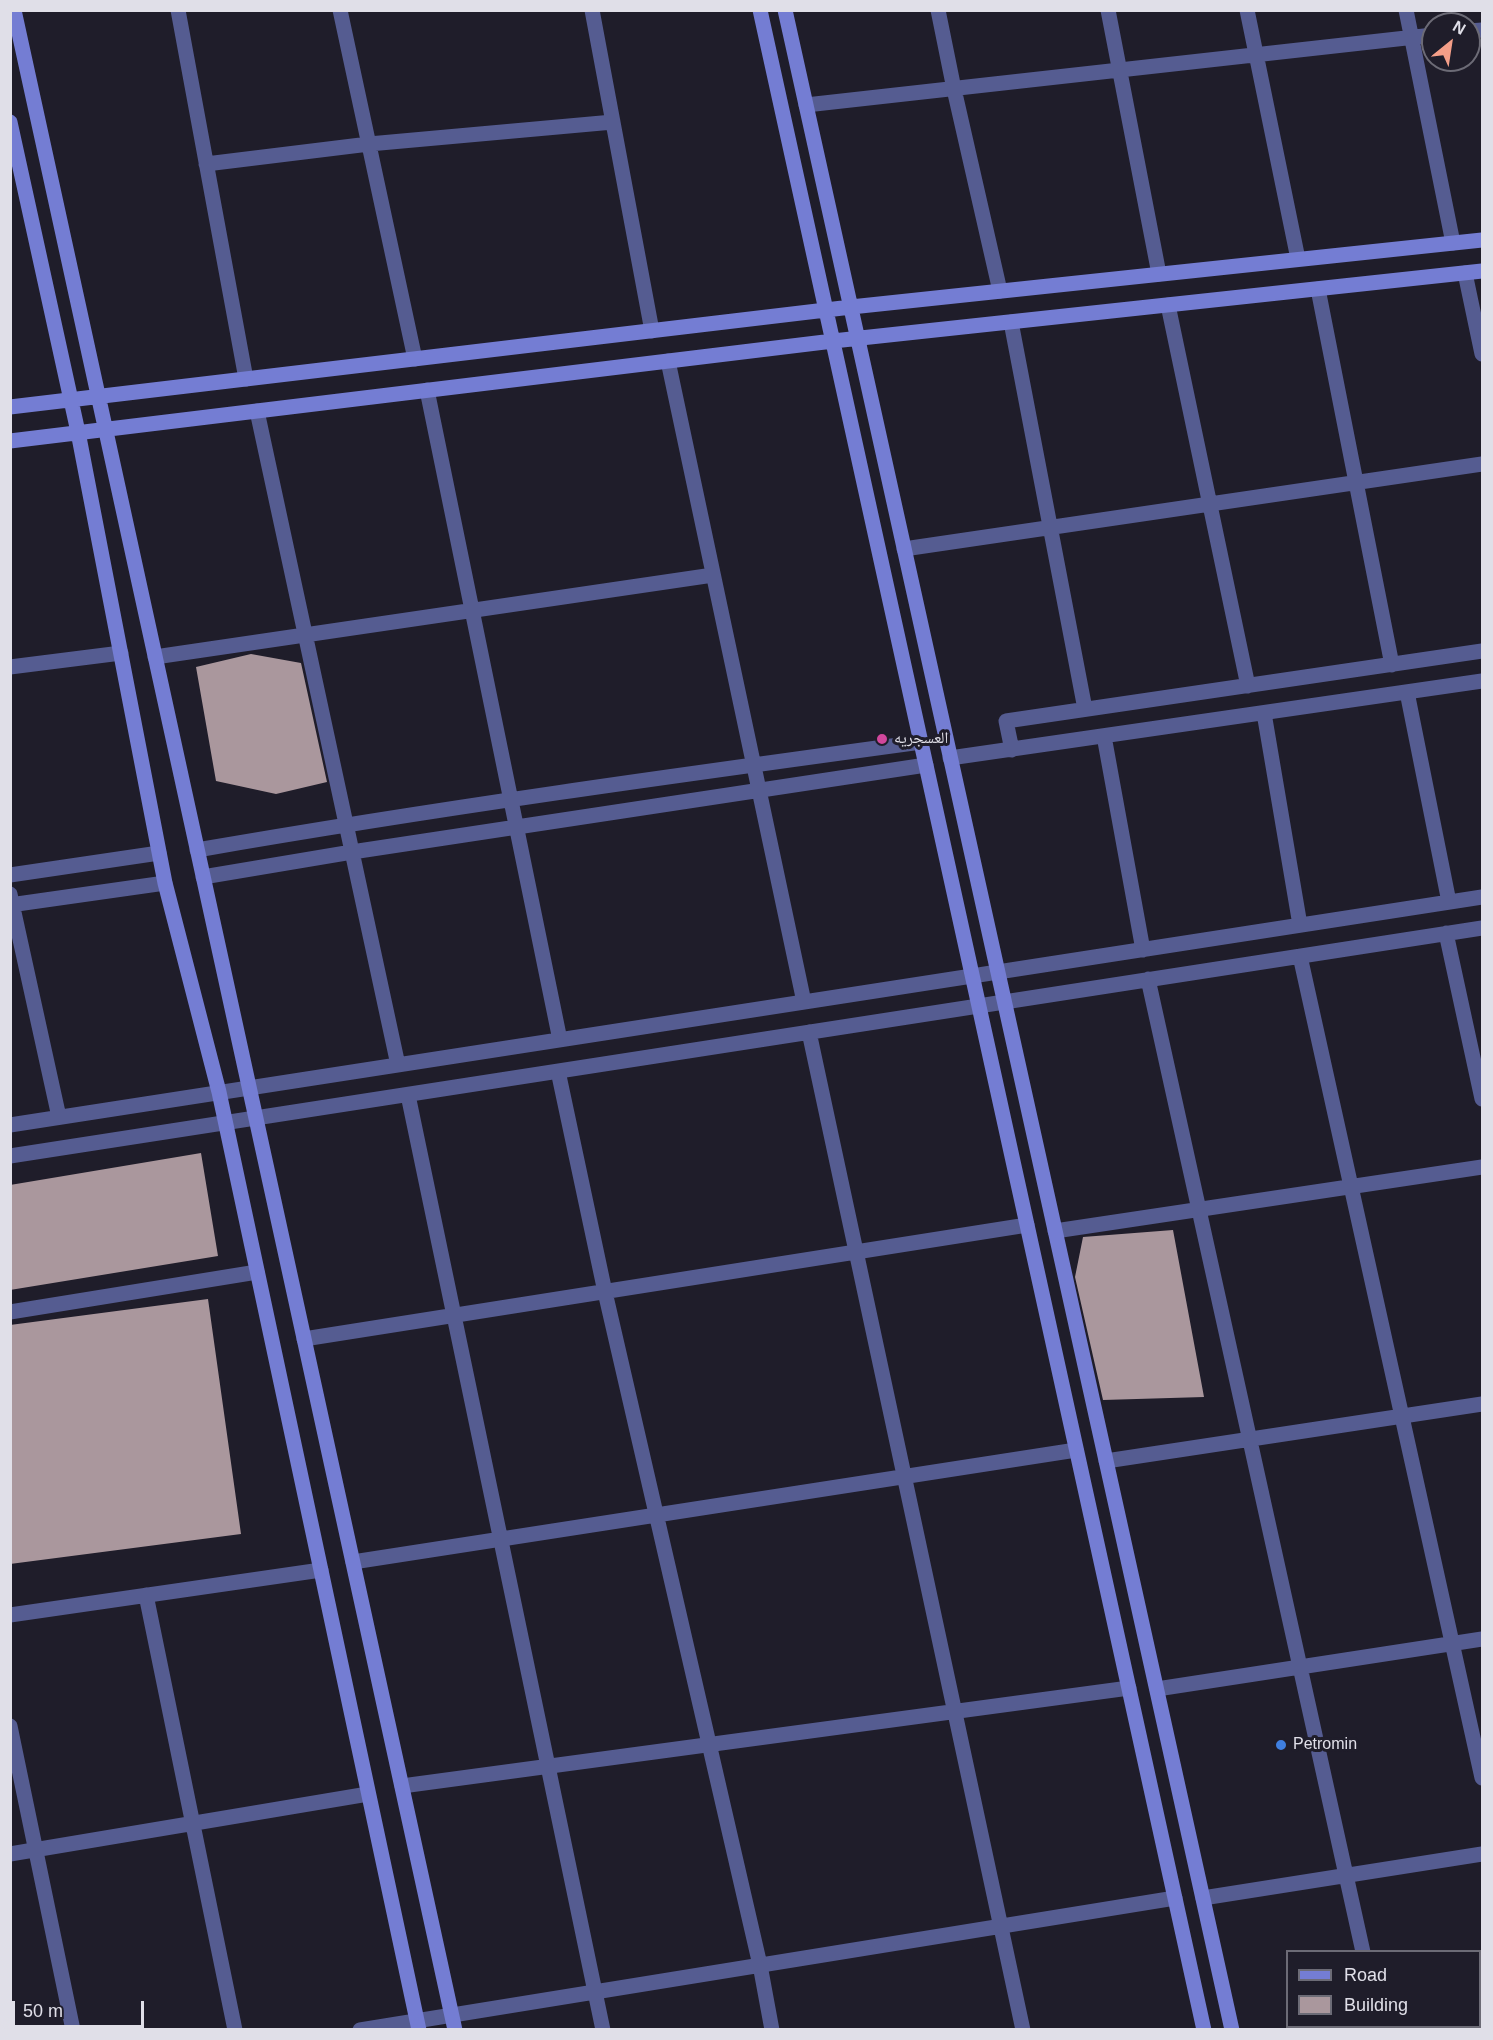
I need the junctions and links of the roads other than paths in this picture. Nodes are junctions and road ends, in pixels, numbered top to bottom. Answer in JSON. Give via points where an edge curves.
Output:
{"nodes":[{"id":1,"x":14,"y":10,"type":"edge"},
{"id":2,"x":178,"y":10,"type":"edge"},
{"id":3,"x":340,"y":10,"type":"edge"},
{"id":4,"x":592,"y":10,"type":"edge"},
{"id":5,"x":760,"y":10,"type":"edge"},
{"id":6,"x":785,"y":10,"type":"edge"},
{"id":7,"x":938,"y":10,"type":"edge"},
{"id":8,"x":1108,"y":10,"type":"edge"},
{"id":9,"x":1247,"y":10,"type":"edge"},
{"id":10,"x":1406,"y":10,"type":"edge"},
{"id":11,"x":1421,"y":37,"type":"edge"},
{"id":12,"x":1412,"y":38,"type":"junction"},
{"id":13,"x":1255,"y":55,"type":"junction"},
{"id":14,"x":1119,"y":70,"type":"junction"},
{"id":15,"x":954,"y":89,"type":"junction"},
{"id":16,"x":806,"y":105,"type":"junction"},
{"id":17,"x":10,"y":122,"type":"edge"},
{"id":18,"x":613,"y":122,"type":"junction"},
{"id":19,"x":369,"y":144,"type":"junction"},
{"id":20,"x":16,"y":164,"type":"edge"},
{"id":21,"x":206,"y":164,"type":"junction"},
{"id":22,"x":1482,"y":240,"type":"edge"},
{"id":23,"x":1453,"y":243,"type":"junction"},
{"id":24,"x":1298,"y":259,"type":"junction"},
{"id":25,"x":1482,"y":271,"type":"edge"},
{"id":26,"x":1465,"y":273,"type":"junction"},
{"id":27,"x":1159,"y":274,"type":"junction"},
{"id":28,"x":1318,"y":289,"type":"junction"},
{"id":29,"x":1000,"y":291,"type":"junction"},
{"id":30,"x":1168,"y":305,"type":"junction"},
{"id":31,"x":851,"y":307,"type":"junction"},
{"id":32,"x":826,"y":310,"type":"junction"},
{"id":33,"x":1011,"y":322,"type":"junction"},
{"id":34,"x":652,"y":331,"type":"junction"},
{"id":35,"x":858,"y":338,"type":"junction"},
{"id":36,"x":833,"y":341,"type":"junction"},
{"id":37,"x":1482,"y":354,"type":"edge"},
{"id":38,"x":415,"y":359,"type":"junction"},
{"id":39,"x":668,"y":361,"type":"junction"},
{"id":40,"x":246,"y":379,"type":"junction"},
{"id":41,"x":427,"y":390,"type":"junction"},
{"id":42,"x":98,"y":396,"type":"junction"},
{"id":43,"x":71,"y":400,"type":"junction"},
{"id":44,"x":10,"y":407,"type":"edge"},
{"id":45,"x":257,"y":411,"type":"junction"},
{"id":46,"x":105,"y":429,"type":"junction"},
{"id":47,"x":78,"y":432,"type":"junction"},
{"id":48,"x":10,"y":441,"type":"edge"},
{"id":49,"x":1482,"y":464,"type":"edge"},
{"id":50,"x":1356,"y":482,"type":"junction"},
{"id":51,"x":1210,"y":504,"type":"junction"},
{"id":52,"x":1050,"y":528,"type":"junction"},
{"id":53,"x":904,"y":549,"type":"junction"},
{"id":54,"x":713,"y":575,"type":"junction"},
{"id":55,"x":472,"y":610,"type":"junction"},
{"id":56,"x":305,"y":635,"type":"junction"},
{"id":57,"x":1482,"y":651,"type":"edge"},
{"id":58,"x":121,"y":653,"type":"junction"},
{"id":59,"x":155,"y":657,"type":"junction"},
{"id":60,"x":1392,"y":665,"type":"junction"},
{"id":61,"x":10,"y":668,"type":"edge"},
{"id":62,"x":1482,"y":681,"type":"edge"},
{"id":63,"x":1248,"y":686,"type":"junction"},
{"id":64,"x":1407,"y":692,"type":"junction"},
{"id":65,"x":1085,"y":709,"type":"junction"},
{"id":66,"x":1264,"y":713,"type":"junction"},
{"id":67,"x":1104,"y":736,"type":"junction"},
{"id":68,"x":921,"y":742,"type":"junction"},
{"id":69,"x":1012,"y":750,"type":"junction"},
{"id":70,"x":950,"y":759,"type":"junction"},
{"id":71,"x":753,"y":765,"type":"junction"},
{"id":72,"x":926,"y":765,"type":"junction"},
{"id":73,"x":759,"y":791,"type":"junction"},
{"id":74,"x":510,"y":799,"type":"junction"},
{"id":75,"x":346,"y":824,"type":"junction"},
{"id":76,"x":516,"y":829,"type":"junction"},
{"id":77,"x":197,"y":850,"type":"junction"},
{"id":78,"x":352,"y":852,"type":"junction"},
{"id":79,"x":159,"y":853,"type":"junction"},
{"id":80,"x":10,"y":875,"type":"edge"},
{"id":81,"x":203,"y":877,"type":"junction"},
{"id":82,"x":165,"y":883,"type":"junction"},
{"id":83,"x":1482,"y":897,"type":"edge"},
{"id":84,"x":11,"y":902,"type":"edge"},
{"id":85,"x":1449,"y":902,"type":"junction"},
{"id":86,"x":1300,"y":925,"type":"junction"},
{"id":87,"x":1482,"y":928,"type":"edge"},
{"id":88,"x":1446,"y":933,"type":"junction"},
{"id":89,"x":1143,"y":950,"type":"junction"},
{"id":90,"x":1300,"y":956,"type":"junction"},
{"id":91,"x":998,"y":972,"type":"junction"},
{"id":92,"x":972,"y":976,"type":"junction"},
{"id":93,"x":1148,"y":980,"type":"junction"},
{"id":94,"x":804,"y":1002,"type":"junction"},
{"id":95,"x":1004,"y":1002,"type":"junction"},
{"id":96,"x":979,"y":1006,"type":"junction"},
{"id":97,"x":809,"y":1032,"type":"junction"},
{"id":98,"x":560,"y":1040,"type":"junction"},
{"id":99,"x":398,"y":1065,"type":"junction"},
{"id":100,"x":558,"y":1071,"type":"junction"},
{"id":101,"x":249,"y":1088,"type":"junction"},
{"id":102,"x":219,"y":1092,"type":"junction"},
{"id":103,"x":408,"y":1095,"type":"junction"},
{"id":104,"x":1482,"y":1099,"type":"edge"},
{"id":105,"x":59,"y":1117,"type":"junction"},
{"id":106,"x":256,"y":1118,"type":"junction"},
{"id":107,"x":226,"y":1123,"type":"junction"},
{"id":108,"x":10,"y":1125,"type":"edge"},
{"id":109,"x":10,"y":1156,"type":"edge"},
{"id":110,"x":1482,"y":1167,"type":"edge"},
{"id":111,"x":1351,"y":1187,"type":"junction"},
{"id":112,"x":1199,"y":1210,"type":"junction"},
{"id":113,"x":1027,"y":1226,"type":"junction"},
{"id":114,"x":1055,"y":1232,"type":"junction"},
{"id":115,"x":856,"y":1252,"type":"junction"},
{"id":116,"x":257,"y":1272,"type":"junction"},
{"id":117,"x":605,"y":1292,"type":"junction"},
{"id":118,"x":10,"y":1312,"type":"edge"},
{"id":119,"x":454,"y":1316,"type":"junction"},
{"id":120,"x":304,"y":1339,"type":"junction"},
{"id":121,"x":1482,"y":1404,"type":"edge"},
{"id":122,"x":1402,"y":1416,"type":"junction"},
{"id":123,"x":1250,"y":1439,"type":"junction"},
{"id":124,"x":1076,"y":1450,"type":"junction"},
{"id":125,"x":1106,"y":1461,"type":"junction"},
{"id":126,"x":904,"y":1477,"type":"junction"},
{"id":127,"x":657,"y":1515,"type":"junction"},
{"id":128,"x":501,"y":1540,"type":"junction"},
{"id":129,"x":353,"y":1562,"type":"junction"},
{"id":130,"x":321,"y":1570,"type":"junction"},
{"id":131,"x":146,"y":1595,"type":"junction"},
{"id":132,"x":10,"y":1615,"type":"edge"},
{"id":133,"x":1482,"y":1639,"type":"edge"},
{"id":134,"x":1453,"y":1644,"type":"junction"},
{"id":135,"x":1300,"y":1667,"type":"junction"},
{"id":136,"x":1129,"y":1688,"type":"junction"},
{"id":137,"x":1157,"y":1689,"type":"junction"},
{"id":138,"x":955,"y":1711,"type":"junction"},
{"id":139,"x":10,"y":1726,"type":"edge"},
{"id":140,"x":709,"y":1745,"type":"junction"},
{"id":141,"x":548,"y":1766,"type":"junction"},
{"id":142,"x":1482,"y":1778,"type":"edge"},
{"id":143,"x":402,"y":1786,"type":"junction"},
{"id":144,"x":368,"y":1794,"type":"junction"},
{"id":145,"x":193,"y":1824,"type":"junction"},
{"id":146,"x":36,"y":1850,"type":"junction"},
{"id":147,"x":10,"y":1854,"type":"edge"},
{"id":148,"x":1482,"y":1854,"type":"edge"},
{"id":149,"x":1347,"y":1876,"type":"junction"},
{"id":150,"x":1175,"y":1898,"type":"junction"},
{"id":151,"x":1203,"y":1898,"type":"junction"},
{"id":152,"x":1001,"y":1926,"type":"junction"},
{"id":153,"x":1363,"y":1950,"type":"edge"},
{"id":154,"x":760,"y":1965,"type":"junction"},
{"id":155,"x":595,"y":1992,"type":"junction"},
{"id":156,"x":454,"y":2022,"type":"edge"},
{"id":157,"x":418,"y":2025,"type":"edge"},
{"id":158,"x":73,"y":2030,"type":"edge"},
{"id":159,"x":235,"y":2030,"type":"edge"},
{"id":160,"x":360,"y":2030,"type":"edge"},
{"id":161,"x":603,"y":2030,"type":"edge"},
{"id":162,"x":772,"y":2030,"type":"edge"},
{"id":163,"x":1023,"y":2030,"type":"edge"},
{"id":164,"x":1204,"y":2030,"type":"edge"},
{"id":165,"x":1232,"y":2030,"type":"edge"}],
"edges":[{"from":1,"to":42,"type":"main road"},
{"from":2,"to":21,"type":"street"},
{"from":3,"to":19,"type":"street"},
{"from":4,"to":18,"type":"street"},
{"from":5,"to":32,"type":"main road"},
{"from":6,"to":16,"type":"main road"},
{"from":7,"to":15,"type":"street"},
{"from":8,"to":14,"type":"street"},
{"from":9,"to":13,"type":"street"},
{"from":10,"to":12,"type":"street"},
{"from":11,"to":12,"type":"street"},
{"from":12,"to":13,"type":"street"},
{"from":12,"to":23,"type":"street"},
{"from":13,"to":14,"type":"street"},
{"from":13,"to":24,"type":"street"},
{"from":14,"to":15,"type":"street"},
{"from":14,"to":27,"type":"street"},
{"from":15,"to":16,"type":"street"},
{"from":15,"to":29,"type":"street"},
{"from":16,"to":31,"type":"main road"},
{"from":17,"to":20,"type":"main road"},
{"from":18,"to":19,"type":"street"},
{"from":18,"to":34,"type":"street"},
{"from":19,"to":21,"type":"street"},
{"from":19,"to":38,"type":"street"},
{"from":20,"to":43,"type":"main road"},
{"from":21,"to":40,"type":"street"},
{"from":22,"to":23,"type":"main road"},
{"from":23,"to":24,"type":"main road"},
{"from":24,"to":27,"type":"main road"},
{"from":25,"to":26,"type":"main road"},
{"from":26,"to":28,"type":"main road"},
{"from":26,"to":37,"type":"street"},
{"from":27,"to":29,"type":"main road"},
{"from":28,"to":30,"type":"main road"},
{"from":28,"to":50,"type":"street"},
{"from":29,"to":31,"type":"main road"},
{"from":30,"to":33,"type":"main road"},
{"from":30,"to":51,"type":"street"},
{"from":31,"to":32,"type":"main road"},
{"from":31,"to":35,"type":"main road"},
{"from":32,"to":34,"type":"main road"},
{"from":32,"to":36,"type":"main road"},
{"from":33,"to":35,"type":"main road"},
{"from":33,"to":52,"type":"street"},
{"from":34,"to":38,"type":"main road"},
{"from":35,"to":36,"type":"main road"},
{"from":35,"to":53,"type":"main road"},
{"from":36,"to":39,"type":"main road"},
{"from":36,"to":68,"type":"main road"},
{"from":38,"to":40,"type":"main road"},
{"from":39,"to":41,"type":"main road"},
{"from":39,"to":54,"type":"street"},
{"from":40,"to":42,"type":"main road"},
{"from":41,"to":45,"type":"main road"},
{"from":41,"to":55,"type":"street"},
{"from":42,"to":43,"type":"main road"},
{"from":42,"to":46,"type":"main road"},
{"from":43,"to":44,"type":"main road"},
{"from":43,"to":47,"type":"main road"},
{"from":45,"to":46,"type":"main road"},
{"from":45,"to":56,"type":"street"},
{"from":46,"to":47,"type":"main road"},
{"from":46,"to":59,"type":"main road"},
{"from":47,"to":48,"type":"main road"},
{"from":47,"to":58,"type":"main road"},
{"from":49,"to":50,"type":"street"},
{"from":50,"to":51,"type":"street"},
{"from":50,"to":60,"type":"street"},
{"from":51,"to":52,"type":"street"},
{"from":51,"to":63,"type":"street"},
{"from":52,"to":53,"type":"street"},
{"from":52,"to":65,"type":"street"},
{"from":53,"to":70,"type":"main road"},
{"from":54,"to":55,"type":"street"},
{"from":54,"to":71,"type":"street"},
{"from":55,"to":56,"type":"street"},
{"from":55,"to":74,"type":"street"},
{"from":56,"to":59,"type":"street"},
{"from":56,"to":75,"type":"street"},
{"from":57,"to":60,"type":"street"},
{"from":58,"to":61,"type":"street"},
{"from":58,"to":79,"type":"main road"},
{"from":59,"to":77,"type":"main road"},
{"from":60,"to":63,"type":"street"},
{"from":62,"to":64,"type":"street"},
{"from":63,"to":65,"type":"street"},
{"from":64,"to":66,"type":"street"},
{"from":64,"to":85,"type":"street"},
{"from":65,"to":69,"type":"street","via":[[1006,721]]},
{"from":66,"to":67,"type":"street"},
{"from":66,"to":86,"type":"street"},
{"from":67,"to":69,"type":"street"},
{"from":67,"to":89,"type":"street"},
{"from":68,"to":71,"type":"street"},
{"from":68,"to":72,"type":"main road"},
{"from":69,"to":70,"type":"street"},
{"from":70,"to":91,"type":"main road"},
{"from":71,"to":73,"type":"street"},
{"from":71,"to":74,"type":"street"},
{"from":72,"to":73,"type":"street"},
{"from":72,"to":92,"type":"main road"},
{"from":73,"to":76,"type":"street"},
{"from":73,"to":94,"type":"street"},
{"from":74,"to":75,"type":"street"},
{"from":74,"to":76,"type":"street"},
{"from":75,"to":77,"type":"street"},
{"from":75,"to":78,"type":"street"},
{"from":76,"to":78,"type":"street"},
{"from":76,"to":98,"type":"street"},
{"from":77,"to":81,"type":"main road"},
{"from":78,"to":81,"type":"street"},
{"from":78,"to":99,"type":"street"},
{"from":79,"to":80,"type":"street"},
{"from":79,"to":82,"type":"main road"},
{"from":81,"to":101,"type":"main road"},
{"from":82,"to":84,"type":"street"},
{"from":82,"to":102,"type":"main road"},
{"from":83,"to":85,"type":"street"},
{"from":84,"to":105,"type":"street"},
{"from":85,"to":86,"type":"street"},
{"from":86,"to":89,"type":"street"},
{"from":87,"to":88,"type":"street"},
{"from":88,"to":90,"type":"street"},
{"from":88,"to":104,"type":"street"},
{"from":89,"to":91,"type":"street"},
{"from":90,"to":93,"type":"street"},
{"from":90,"to":111,"type":"street"},
{"from":91,"to":92,"type":"street"},
{"from":91,"to":95,"type":"main road"},
{"from":92,"to":94,"type":"street"},
{"from":92,"to":96,"type":"main road"},
{"from":93,"to":95,"type":"street"},
{"from":93,"to":112,"type":"street"},
{"from":94,"to":98,"type":"street"},
{"from":95,"to":96,"type":"street"},
{"from":95,"to":114,"type":"main road"},
{"from":96,"to":97,"type":"street"},
{"from":96,"to":113,"type":"main road"},
{"from":97,"to":100,"type":"street"},
{"from":97,"to":115,"type":"street"},
{"from":98,"to":99,"type":"street"},
{"from":99,"to":101,"type":"street"},
{"from":100,"to":103,"type":"street"},
{"from":100,"to":117,"type":"street"},
{"from":101,"to":102,"type":"street"},
{"from":101,"to":106,"type":"main road"},
{"from":102,"to":105,"type":"street"},
{"from":102,"to":107,"type":"main road"},
{"from":103,"to":106,"type":"street"},
{"from":103,"to":119,"type":"street"},
{"from":105,"to":108,"type":"street"},
{"from":106,"to":107,"type":"street"},
{"from":106,"to":120,"type":"main road"},
{"from":107,"to":109,"type":"street"},
{"from":107,"to":116,"type":"main road"},
{"from":110,"to":111,"type":"street"},
{"from":111,"to":112,"type":"street"},
{"from":111,"to":122,"type":"street"},
{"from":112,"to":114,"type":"street"},
{"from":112,"to":123,"type":"street"},
{"from":113,"to":115,"type":"street"},
{"from":113,"to":124,"type":"main road"},
{"from":114,"to":125,"type":"main road"},
{"from":115,"to":117,"type":"street"},
{"from":115,"to":126,"type":"street"},
{"from":116,"to":118,"type":"street"},
{"from":116,"to":130,"type":"main road"},
{"from":117,"to":119,"type":"street"},
{"from":117,"to":127,"type":"street"},
{"from":119,"to":120,"type":"street"},
{"from":119,"to":128,"type":"street"},
{"from":120,"to":129,"type":"main road"},
{"from":121,"to":122,"type":"street"},
{"from":122,"to":123,"type":"street"},
{"from":122,"to":134,"type":"street"},
{"from":123,"to":125,"type":"street"},
{"from":123,"to":135,"type":"street"},
{"from":124,"to":126,"type":"street"},
{"from":124,"to":136,"type":"main road"},
{"from":125,"to":137,"type":"main road"},
{"from":126,"to":127,"type":"street"},
{"from":126,"to":138,"type":"street"},
{"from":127,"to":128,"type":"street"},
{"from":127,"to":140,"type":"street"},
{"from":128,"to":129,"type":"street"},
{"from":128,"to":141,"type":"street"},
{"from":129,"to":143,"type":"main road"},
{"from":130,"to":131,"type":"street"},
{"from":130,"to":144,"type":"main road"},
{"from":131,"to":132,"type":"street"},
{"from":131,"to":145,"type":"street"},
{"from":133,"to":134,"type":"street"},
{"from":134,"to":135,"type":"street"},
{"from":134,"to":142,"type":"street"},
{"from":135,"to":137,"type":"street"},
{"from":135,"to":149,"type":"street"},
{"from":136,"to":138,"type":"street"},
{"from":136,"to":150,"type":"main road"},
{"from":137,"to":151,"type":"main road"},
{"from":138,"to":140,"type":"street"},
{"from":138,"to":152,"type":"street"},
{"from":139,"to":146,"type":"street"},
{"from":140,"to":141,"type":"street"},
{"from":140,"to":154,"type":"street"},
{"from":141,"to":143,"type":"street"},
{"from":141,"to":155,"type":"street"},
{"from":143,"to":156,"type":"main road"},
{"from":144,"to":145,"type":"street"},
{"from":144,"to":157,"type":"main road"},
{"from":145,"to":146,"type":"street"},
{"from":145,"to":159,"type":"street"},
{"from":146,"to":147,"type":"street"},
{"from":146,"to":158,"type":"street"},
{"from":148,"to":149,"type":"street"},
{"from":149,"to":151,"type":"street"},
{"from":149,"to":153,"type":"street"},
{"from":150,"to":152,"type":"street"},
{"from":150,"to":164,"type":"main road"},
{"from":151,"to":165,"type":"main road"},
{"from":152,"to":154,"type":"street"},
{"from":152,"to":163,"type":"street"},
{"from":154,"to":155,"type":"street"},
{"from":154,"to":162,"type":"street"},
{"from":155,"to":156,"type":"street"},
{"from":155,"to":161,"type":"street"},
{"from":156,"to":157,"type":"street"},
{"from":157,"to":160,"type":"street"}]}
